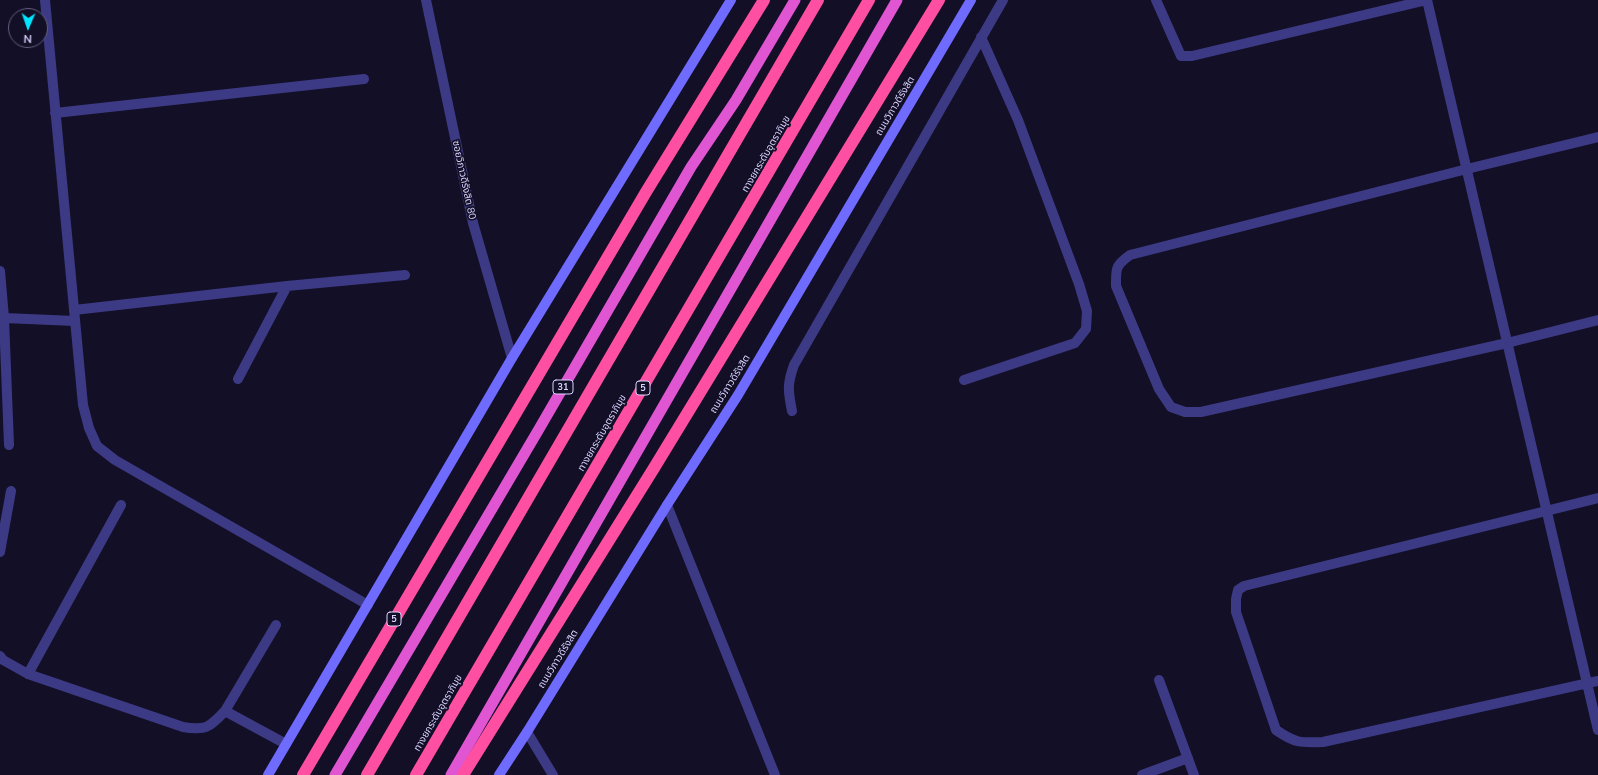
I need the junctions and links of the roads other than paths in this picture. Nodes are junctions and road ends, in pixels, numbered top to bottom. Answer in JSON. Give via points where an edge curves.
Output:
{"nodes":[{"id":1,"x":45,"y":0,"type":"edge"},
{"id":2,"x":426,"y":0,"type":"edge"},
{"id":3,"x":732,"y":0,"type":"edge"},
{"id":4,"x":764,"y":0,"type":"edge"},
{"id":5,"x":795,"y":0,"type":"edge"},
{"id":6,"x":818,"y":0,"type":"edge"},
{"id":7,"x":869,"y":0,"type":"edge"},
{"id":8,"x":897,"y":0,"type":"edge"},
{"id":9,"x":939,"y":0,"type":"edge"},
{"id":10,"x":971,"y":0,"type":"edge"},
{"id":11,"x":1003,"y":0,"type":"edge"},
{"id":12,"x":1156,"y":0,"type":"edge"},
{"id":13,"x":1427,"y":0,"type":"edge"},
{"id":14,"x":980,"y":37,"type":"junction"},
{"id":15,"x":364,"y":79,"type":"dead end"},
{"id":16,"x":55,"y":113,"type":"junction"},
{"id":17,"x":1598,"y":137,"type":"edge"},
{"id":18,"x":1467,"y":169,"type":"junction"},
{"id":19,"x":0,"y":271,"type":"edge"},
{"id":20,"x":405,"y":275,"type":"dead end"},
{"id":21,"x":287,"y":286,"type":"junction"},
{"id":22,"x":74,"y":310,"type":"junction"},
{"id":23,"x":4,"y":318,"type":"junction"},
{"id":24,"x":1598,"y":320,"type":"edge"},
{"id":25,"x":75,"y":321,"type":"junction"},
{"id":26,"x":1507,"y":343,"type":"junction"},
{"id":27,"x":512,"y":358,"type":"junction"},
{"id":28,"x":238,"y":379,"type":"dead end"},
{"id":29,"x":964,"y":380,"type":"dead end"},
{"id":30,"x":792,"y":411,"type":"dead end"},
{"id":31,"x":9,"y":445,"type":"dead end"},
{"id":32,"x":11,"y":491,"type":"dead end"},
{"id":33,"x":1598,"y":498,"type":"edge"},
{"id":34,"x":120,"y":505,"type":"dead end"},
{"id":35,"x":667,"y":506,"type":"junction"},
{"id":36,"x":1546,"y":511,"type":"junction"},
{"id":37,"x":0,"y":552,"type":"edge"},
{"id":38,"x":368,"y":605,"type":"junction"},
{"id":39,"x":276,"y":624,"type":"dead end"},
{"id":40,"x":0,"y":656,"type":"edge"},
{"id":41,"x":28,"y":674,"type":"junction"},
{"id":42,"x":1159,"y":680,"type":"dead end"},
{"id":43,"x":1598,"y":681,"type":"edge"},
{"id":44,"x":1587,"y":684,"type":"junction"},
{"id":45,"x":225,"y":711,"type":"junction"},
{"id":46,"x":1598,"y":730,"type":"edge"},
{"id":47,"x":527,"y":732,"type":"junction"},
{"id":48,"x":286,"y":744,"type":"junction"},
{"id":49,"x":1188,"y":758,"type":"junction"},
{"id":50,"x":268,"y":775,"type":"edge"},
{"id":51,"x":303,"y":775,"type":"edge"},
{"id":52,"x":334,"y":775,"type":"edge"},
{"id":53,"x":367,"y":775,"type":"edge"},
{"id":54,"x":416,"y":775,"type":"edge"},
{"id":55,"x":451,"y":775,"type":"edge"},
{"id":56,"x":463,"y":775,"type":"edge"},
{"id":57,"x":499,"y":775,"type":"edge"},
{"id":58,"x":553,"y":775,"type":"edge"},
{"id":59,"x":775,"y":775,"type":"edge"},
{"id":60,"x":1142,"y":775,"type":"edge"},
{"id":61,"x":1194,"y":775,"type":"edge"}],
"edges":[{"from":1,"to":16,"type":"street"},
{"from":2,"to":27,"type":"street","name":"ซอยวิภาวดีรังสิต 80","via":[[473,223]]},
{"from":3,"to":27,"type":"main road"},
{"from":4,"to":51,"type":"highway","number":"5","via":[[646,192]]},
{"from":5,"to":52,"type":"highway","number":"31","via":[[736,100],[687,174]]},
{"from":6,"to":53,"type":"highway"},
{"from":7,"to":54,"type":"highway","name":"ทางยกระดับอุตราภิมุข","number":"5"},
{"from":8,"to":55,"type":"highway"},
{"from":9,"to":56,"type":"highway","via":[[654,468]]},
{"from":10,"to":35,"type":"main road","name":"ถนนวิภาวดีรังสิต","via":[[738,394]]},
{"from":11,"to":14,"type":"street"},
{"from":12,"to":13,"type":"street","via":[[1181,56],[1192,56]]},
{"from":13,"to":18,"type":"street"},
{"from":14,"to":29,"type":"street","via":[[1018,120],[1087,311],[1086,329],[1075,343]]},
{"from":14,"to":30,"type":"street","via":[[794,365],[788,388]]},
{"from":15,"to":16,"type":"street"},
{"from":16,"to":22,"type":"street"},
{"from":17,"to":18,"type":"street"},
{"from":18,"to":26,"type":"street"},
{"from":18,"to":26,"type":"street","via":[[1130,255],[1119,263],[1116,270],[1116,286],[1159,389],[1171,407],[1185,412],[1201,412]]},
{"from":19,"to":23,"type":"street"},
{"from":20,"to":21,"type":"street"},
{"from":21,"to":22,"type":"street"},
{"from":21,"to":28,"type":"street"},
{"from":22,"to":25,"type":"street"},
{"from":23,"to":25,"type":"street"},
{"from":23,"to":31,"type":"street"},
{"from":24,"to":26,"type":"street"},
{"from":25,"to":38,"type":"street","via":[[83,406],[97,446],[115,460]]},
{"from":26,"to":36,"type":"street"},
{"from":27,"to":38,"type":"main road"},
{"from":32,"to":37,"type":"street"},
{"from":33,"to":36,"type":"street"},
{"from":34,"to":41,"type":"street"},
{"from":35,"to":47,"type":"main road","name":"ถนนวิภาวดีรังสิต"},
{"from":35,"to":59,"type":"street"},
{"from":36,"to":44,"type":"street"},
{"from":36,"to":44,"type":"street","via":[[1244,586],[1238,590],[1236,612],[1276,730],[1290,740],[1306,743],[1323,742]]},
{"from":38,"to":48,"type":"main road"},
{"from":39,"to":45,"type":"street"},
{"from":40,"to":41,"type":"street"},
{"from":41,"to":45,"type":"street","via":[[195,729],[212,725]]},
{"from":42,"to":49,"type":"street"},
{"from":43,"to":44,"type":"street"},
{"from":44,"to":46,"type":"street"},
{"from":45,"to":48,"type":"street"},
{"from":47,"to":57,"type":"main road","name":"ถนนวิภาวดีรังสิต"},
{"from":47,"to":58,"type":"street"},
{"from":48,"to":50,"type":"main road"},
{"from":49,"to":60,"type":"street"},
{"from":49,"to":61,"type":"street"}]}
